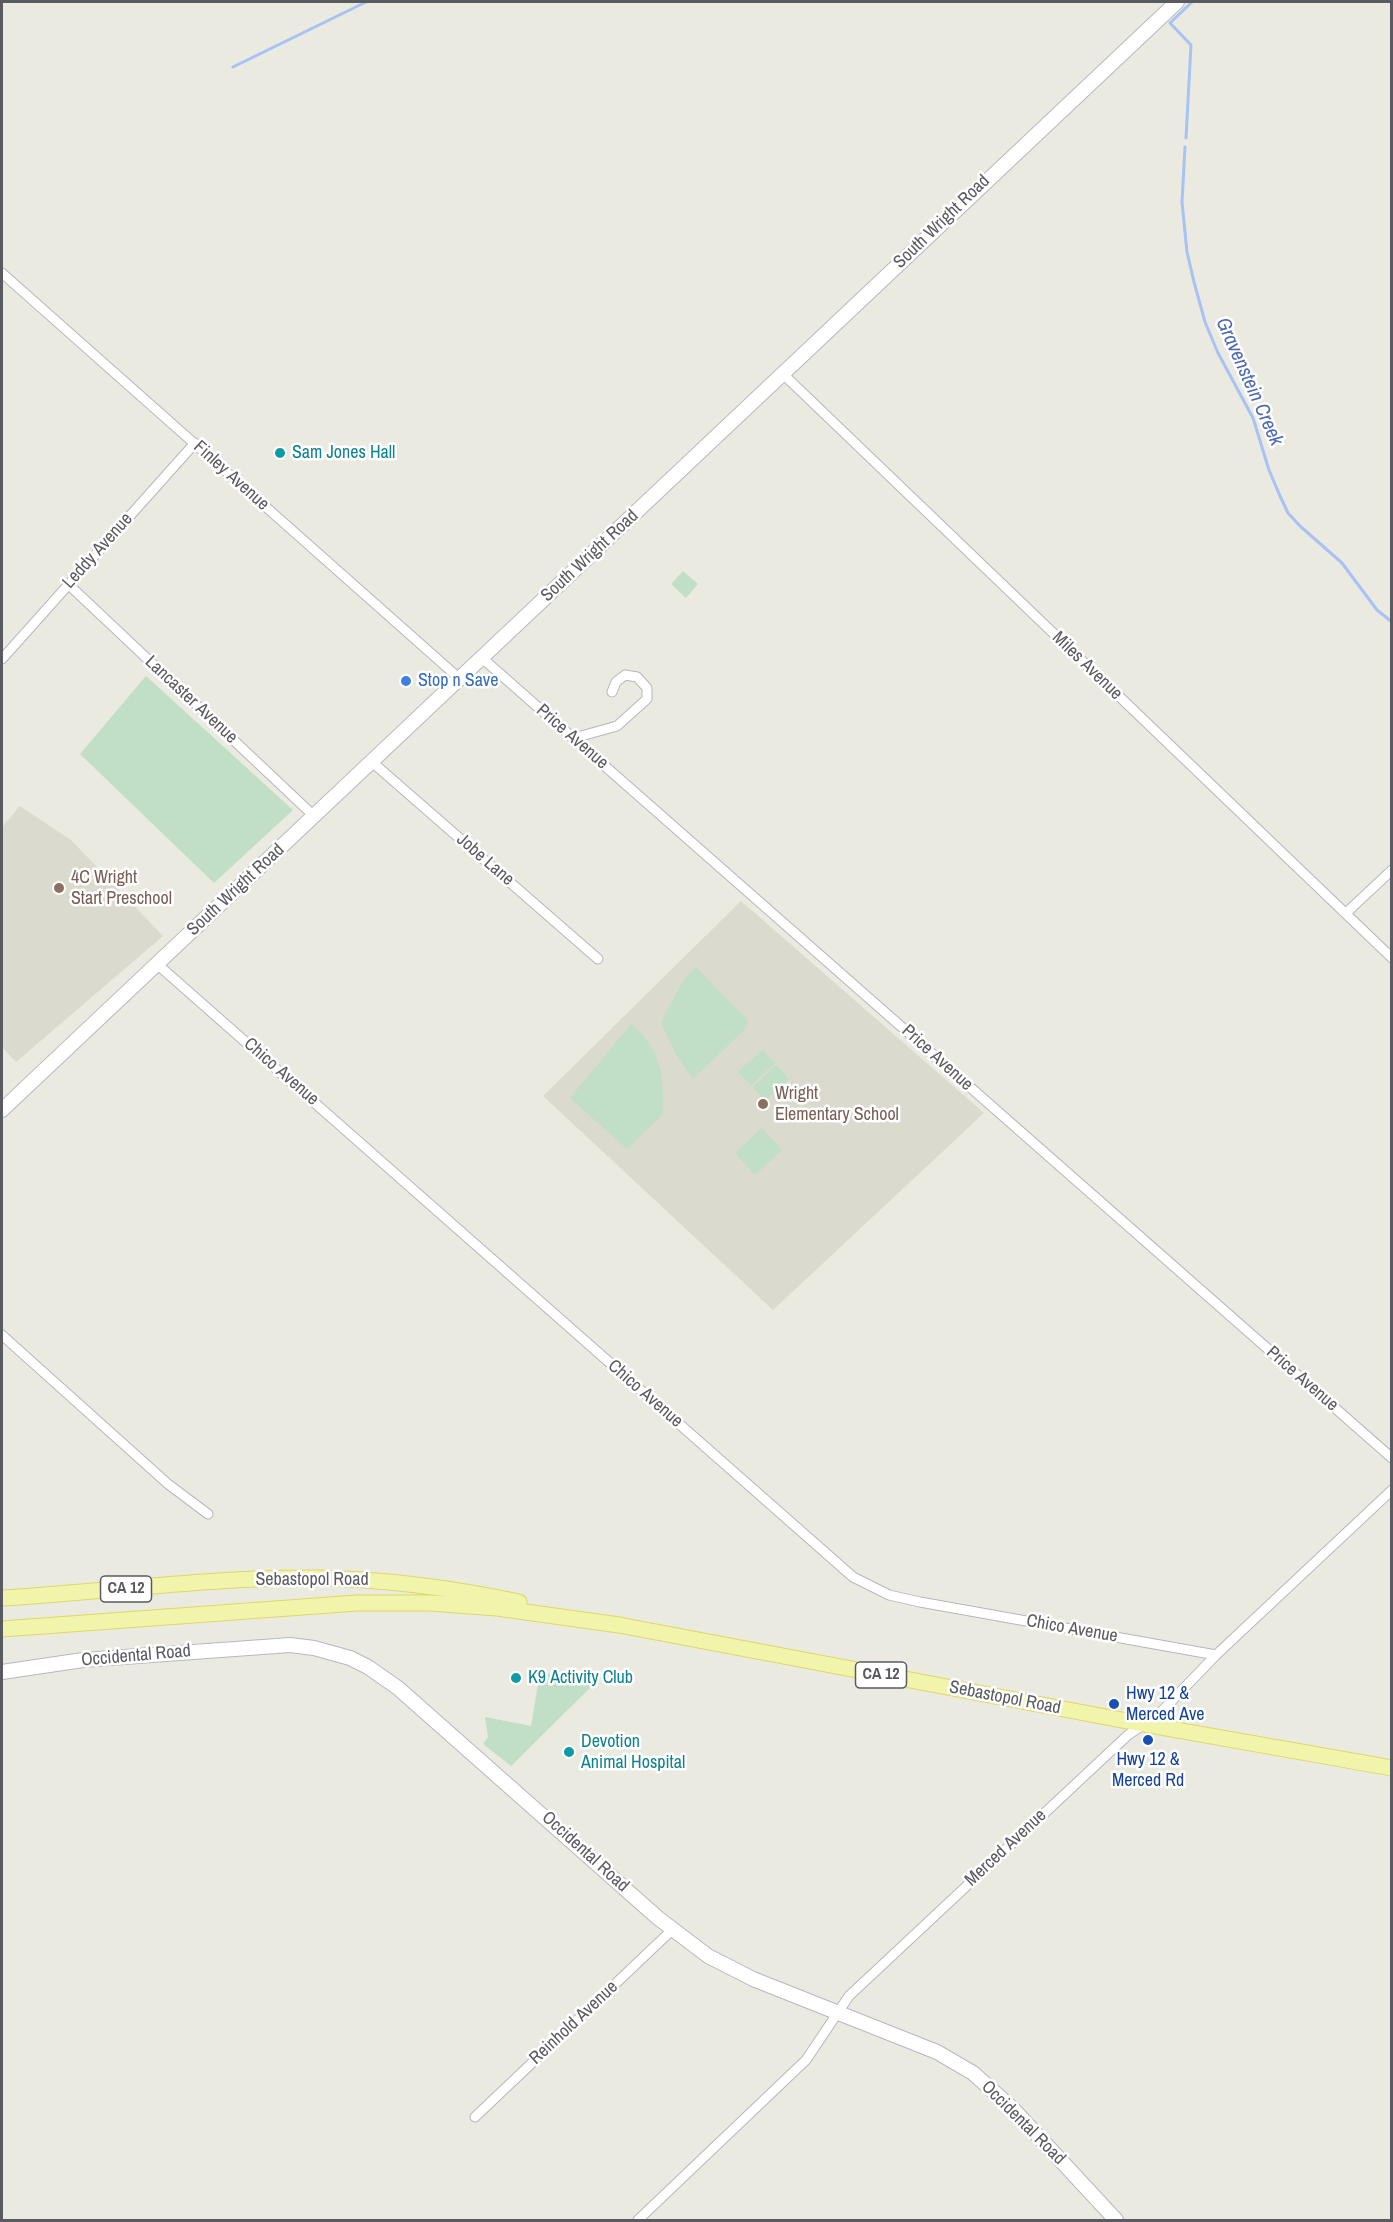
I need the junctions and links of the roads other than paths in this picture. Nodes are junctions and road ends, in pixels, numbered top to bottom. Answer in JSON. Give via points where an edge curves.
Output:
{"nodes":[{"id":1,"x":1177,"y":2,"type":"edge"},
{"id":2,"x":2,"y":273,"type":"edge"},
{"id":3,"x":783,"y":374,"type":"junction"},
{"id":4,"x":195,"y":443,"type":"junction"},
{"id":5,"x":68,"y":584,"type":"junction"},
{"id":6,"x":483,"y":658,"type":"junction"},
{"id":7,"x":2,"y":659,"type":"edge"},
{"id":8,"x":460,"y":679,"type":"junction"},
{"id":9,"x":612,"y":692,"type":"dead end"},
{"id":10,"x":574,"y":738,"type":"junction"},
{"id":11,"x":372,"y":762,"type":"junction"},
{"id":12,"x":314,"y":816,"type":"junction"},
{"id":13,"x":1392,"y":870,"type":"edge"},
{"id":14,"x":1346,"y":913,"type":"junction"},
{"id":15,"x":1392,"y":958,"type":"edge"},
{"id":16,"x":598,"y":959,"type":"dead end"},
{"id":17,"x":158,"y":964,"type":"junction"},
{"id":18,"x":2,"y":1110,"type":"edge"},
{"id":19,"x":2,"y":1335,"type":"edge"},
{"id":20,"x":1392,"y":1458,"type":"edge"},
{"id":21,"x":1392,"y":1490,"type":"edge"},
{"id":22,"x":208,"y":1514,"type":"dead end"},
{"id":23,"x":2,"y":1598,"type":"edge"},
{"id":24,"x":619,"y":1625,"type":"junction"},
{"id":25,"x":2,"y":1629,"type":"edge"},
{"id":26,"x":1216,"y":1655,"type":"junction"},
{"id":27,"x":2,"y":1672,"type":"edge"},
{"id":28,"x":1143,"y":1724,"type":"junction"},
{"id":29,"x":1392,"y":1768,"type":"edge"},
{"id":30,"x":672,"y":1930,"type":"junction"},
{"id":31,"x":837,"y":2013,"type":"junction"},
{"id":32,"x":475,"y":2117,"type":"dead end"},
{"id":33,"x":638,"y":2220,"type":"edge"},
{"id":34,"x":1116,"y":2220,"type":"edge"}],
"edges":[{"from":1,"to":3,"type":"main road","name":"South Wright Road"},
{"from":2,"to":4,"type":"street","name":"Finley Avenue"},
{"from":3,"to":6,"type":"main road","name":"South Wright Road"},
{"from":3,"to":14,"type":"street","name":"Miles Avenue"},
{"from":4,"to":5,"type":"street","name":"Leddy Avenue"},
{"from":4,"to":8,"type":"street","name":"Finley Avenue"},
{"from":5,"to":7,"type":"street","name":"Leddy Avenue"},
{"from":5,"to":12,"type":"street","name":"Lancaster Avenue"},
{"from":6,"to":8,"type":"main road","name":"South Wright Road"},
{"from":6,"to":10,"type":"street","name":"Price Avenue"},
{"from":8,"to":11,"type":"main road","name":"South Wright Road"},
{"from":9,"to":10,"type":"street","via":[[625,675],[637,677],[647,688],[647,699],[617,726]]},
{"from":10,"to":20,"type":"street","name":"Price Avenue"},
{"from":11,"to":12,"type":"main road","name":"South Wright Road"},
{"from":11,"to":16,"type":"street","name":"Jobe Lane"},
{"from":12,"to":17,"type":"main road","name":"South Wright Road"},
{"from":13,"to":14,"type":"street"},
{"from":14,"to":15,"type":"street","name":"Miles Avenue"},
{"from":17,"to":18,"type":"main road","name":"South Wright Road"},
{"from":17,"to":26,"type":"street","name":"Chico Avenue","via":[[853,1577],[889,1595],[920,1602]]},
{"from":19,"to":22,"type":"street","via":[[168,1484]]},
{"from":21,"to":26,"type":"street","name":"Merced Avenue"},
{"from":23,"to":24,"type":"main road","name":"Sebastopol Road","number":"CA 12","via":[[251,1580],[352,1579],[464,1591]]},
{"from":24,"to":25,"type":"main road","name":"Sebastopol Road","number":"CA 12","via":[[475,1606],[381,1602]]},
{"from":24,"to":28,"type":"main road","name":"Sebastopol Road","number":"CA 12"},
{"from":26,"to":28,"type":"street","name":"Merced Avenue","via":[[1159,1714]]},
{"from":27,"to":30,"type":"main road","name":"Occidental Road","via":[[83,1660],[267,1646],[308,1647],[338,1654],[368,1666],[398,1688]]},
{"from":28,"to":29,"type":"main road","name":"Sebastopol Road","number":"CA 12"},
{"from":28,"to":31,"type":"street","name":"Merced Avenue","via":[[857,1988]]},
{"from":30,"to":31,"type":"main road","name":"Occidental Road","via":[[722,1965]]},
{"from":30,"to":32,"type":"street","name":"Reinhold Avenue"},
{"from":31,"to":33,"type":"street","name":"Merced Avenue","via":[[803,2063]]},
{"from":31,"to":34,"type":"main road","name":"Occidental Road","via":[[937,2052],[973,2073],[1014,2110]]}]}
